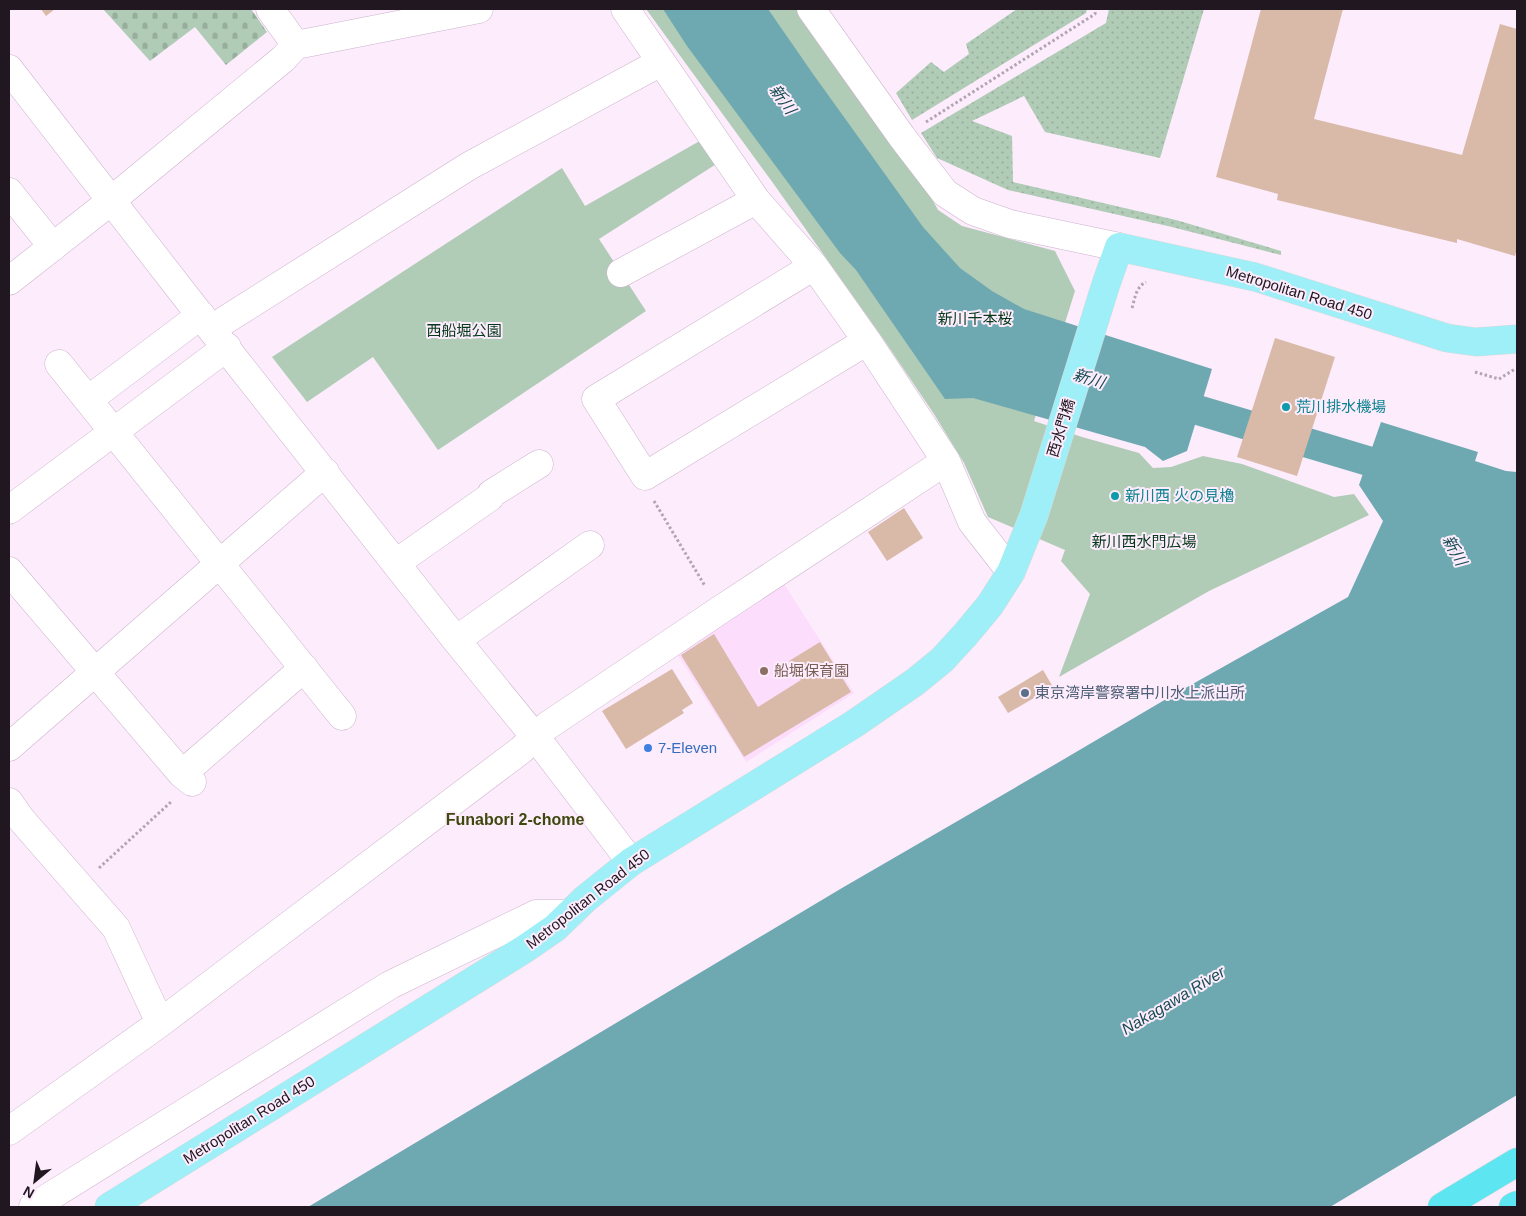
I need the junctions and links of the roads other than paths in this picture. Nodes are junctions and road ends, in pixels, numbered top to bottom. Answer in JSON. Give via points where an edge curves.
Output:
{"nodes":[{"id":1,"x":270,"y":9,"type":"edge"},
{"id":2,"x":479,"y":9,"type":"edge"},
{"id":3,"x":625,"y":9,"type":"edge"},
{"id":4,"x":811,"y":9,"type":"edge"},
{"id":5,"x":296,"y":45,"type":"junction"},
{"id":6,"x":661,"y":62,"type":"junction"},
{"id":7,"x":9,"y":68,"type":"edge"},
{"id":8,"x":9,"y":192,"type":"edge"},
{"id":9,"x":111,"y":200,"type":"junction"},
{"id":10,"x":756,"y":200,"type":"junction"},
{"id":11,"x":53,"y":247,"type":"junction"},
{"id":12,"x":1118,"y":247,"type":"junction"},
{"id":13,"x":814,"y":266,"type":"junction"},
{"id":14,"x":621,"y":273,"type":"dead end"},
{"id":15,"x":9,"y":281,"type":"edge"},
{"id":16,"x":213,"y":330,"type":"junction"},
{"id":17,"x":1517,"y":339,"type":"edge"},
{"id":18,"x":867,"y":341,"type":"junction"},
{"id":19,"x":59,"y":364,"type":"dead end"},
{"id":20,"x":88,"y":400,"type":"junction"},
{"id":21,"x":114,"y":432,"type":"junction"},
{"id":22,"x":946,"y":461,"type":"junction"},
{"id":23,"x":539,"y":464,"type":"dead end"},
{"id":24,"x":325,"y":472,"type":"junction"},
{"id":25,"x":9,"y":510,"type":"edge"},
{"id":26,"x":1034,"y":515,"type":"joint"},
{"id":27,"x":590,"y":545,"type":"dead end"},
{"id":28,"x":396,"y":563,"type":"junction"},
{"id":29,"x":220,"y":564,"type":"junction"},
{"id":30,"x":9,"y":571,"type":"edge"},
{"id":31,"x":1011,"y":572,"type":"junction"},
{"id":32,"x":456,"y":640,"type":"junction"},
{"id":33,"x":304,"y":668,"type":"junction"},
{"id":34,"x":95,"y":672,"type":"junction"},
{"id":35,"x":342,"y":716,"type":"dead end"},
{"id":36,"x":534,"y":738,"type":"junction"},
{"id":37,"x":9,"y":747,"type":"edge"},
{"id":38,"x":9,"y":802,"type":"edge"},
{"id":39,"x":631,"y":862,"type":"junction"},
{"id":40,"x":570,"y":914,"type":"junction"},
{"id":41,"x":160,"y":1023,"type":"junction"},
{"id":42,"x":9,"y":1132,"type":"edge"},
{"id":43,"x":1517,"y":1162,"type":"edge"},
{"id":44,"x":1517,"y":1204,"type":"edge"},
{"id":45,"x":33,"y":1207,"type":"edge"},
{"id":46,"x":109,"y":1207,"type":"edge"},
{"id":47,"x":1442,"y":1207,"type":"edge"},
{"id":48,"x":1513,"y":1207,"type":"edge"}],
"edges":[{"from":1,"to":5,"type":"street"},
{"from":2,"to":5,"type":"street"},
{"from":3,"to":6,"type":"street"},
{"from":4,"to":12,"type":"street","via":[[945,193],[973,211],[1010,224]]},
{"from":5,"to":9,"type":"street"},
{"from":6,"to":10,"type":"street"},
{"from":6,"to":16,"type":"street","via":[[469,166]]},
{"from":7,"to":9,"type":"street"},
{"from":8,"to":11,"type":"street"},
{"from":9,"to":11,"type":"street"},
{"from":9,"to":16,"type":"street"},
{"from":10,"to":13,"type":"street"},
{"from":10,"to":14,"type":"street"},
{"from":11,"to":15,"type":"street"},
{"from":12,"to":17,"type":"main road","name":"Metropolitan Road 450","via":[[1255,277],[1447,338],[1476,342]]},
{"from":12,"to":26,"type":"main road","name":"西水門橋"},
{"from":13,"to":18,"type":"street"},
{"from":13,"to":18,"type":"street","via":[[596,399],[645,476]]},
{"from":16,"to":20,"type":"street"},
{"from":16,"to":21,"type":"street"},
{"from":16,"to":24,"type":"street"},
{"from":18,"to":22,"type":"street"},
{"from":19,"to":20,"type":"street"},
{"from":20,"to":21,"type":"street"},
{"from":21,"to":25,"type":"street"},
{"from":21,"to":29,"type":"street"},
{"from":22,"to":31,"type":"street","via":[[972,522]]},
{"from":22,"to":36,"type":"street","via":[[547,726]]},
{"from":23,"to":28,"type":"street","via":[[491,494]]},
{"from":24,"to":28,"type":"street"},
{"from":24,"to":29,"type":"street"},
{"from":26,"to":31,"type":"main road","name":"Metropolitan Road 450"},
{"from":27,"to":32,"type":"street"},
{"from":28,"to":32,"type":"street"},
{"from":29,"to":33,"type":"street"},
{"from":29,"to":34,"type":"street"},
{"from":30,"to":34,"type":"street"},
{"from":31,"to":39,"type":"main road","name":"Metropolitan Road 450","via":[[990,605],[965,634],[942,660],[915,682],[854,724]]},
{"from":32,"to":36,"type":"street"},
{"from":33,"to":34,"type":"street","via":[[187,778]]},
{"from":33,"to":35,"type":"street"},
{"from":34,"to":37,"type":"street"},
{"from":36,"to":39,"type":"street"},
{"from":36,"to":41,"type":"street"},
{"from":38,"to":41,"type":"street","via":[[116,928]]},
{"from":39,"to":40,"type":"main road","name":"Metropolitan Road 450"},
{"from":40,"to":45,"type":"street","via":[[536,914],[390,985]]},
{"from":40,"to":46,"type":"main road","name":"Metropolitan Road 450","via":[[524,950]]},
{"from":41,"to":42,"type":"street"},
{"from":43,"to":47,"type":"highway"},
{"from":44,"to":48,"type":"highway"}]}
